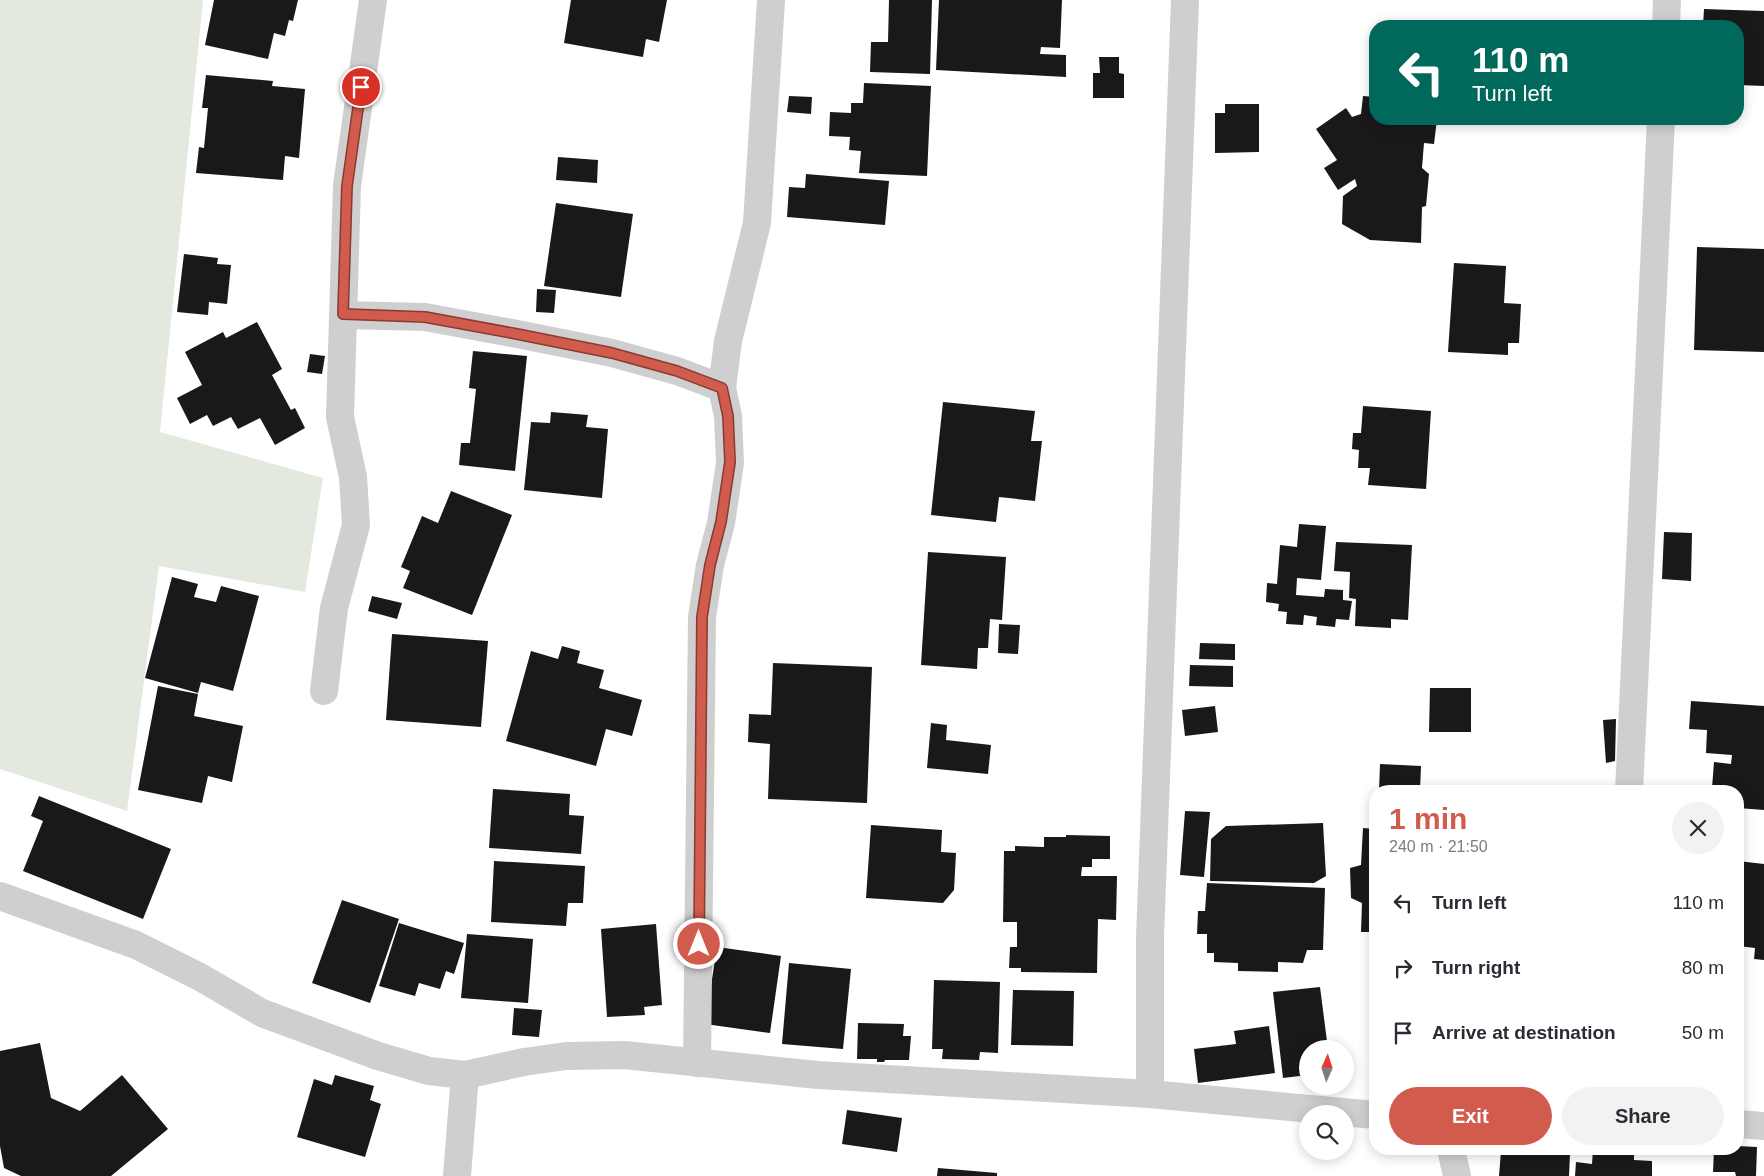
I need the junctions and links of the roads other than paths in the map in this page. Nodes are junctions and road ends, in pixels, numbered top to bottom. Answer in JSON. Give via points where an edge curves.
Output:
{"nodes":[{"id":1,"x":373,"y":0,"type":"edge"},
{"id":2,"x":771,"y":0,"type":"edge"},
{"id":3,"x":1185,"y":0,"type":"edge"},
{"id":4,"x":1667,"y":0,"type":"edge"},
{"id":5,"x":1666,"y":20,"type":"edge"},
{"id":6,"x":1661,"y":125,"type":"edge"},
{"id":7,"x":343,"y":314,"type":"junction"},
{"id":8,"x":722,"y":388,"type":"junction"},
{"id":9,"x":324,"y":691,"type":"dead end"},
{"id":10,"x":1628,"y":785,"type":"edge"},
{"id":11,"x":0,"y":896,"type":"edge"},
{"id":12,"x":697,"y":1063,"type":"junction"},
{"id":13,"x":465,"y":1075,"type":"junction"},
{"id":14,"x":1150,"y":1094,"type":"junction"},
{"id":15,"x":1369,"y":1113,"type":"edge"},
{"id":16,"x":1744,"y":1124,"type":"edge"},
{"id":17,"x":1764,"y":1126,"type":"edge"},
{"id":18,"x":1452,"y":1155,"type":"edge"},
{"id":19,"x":457,"y":1176,"type":"edge"},
{"id":20,"x":1457,"y":1176,"type":"edge"}],
"edges":[{"from":1,"to":7,"type":"street","via":[[347,186]]},
{"from":2,"to":8,"type":"street","via":[[757,223],[728,341]]},
{"from":3,"to":14,"type":"street","via":[[1150,938]]},
{"from":4,"to":5,"type":"street"},
{"from":6,"to":10,"type":"street"},
{"from":7,"to":8,"type":"street","via":[[425,317],[517,334],[612,353],[677,371]]},
{"from":7,"to":9,"type":"street","via":[[340,417],[353,477],[356,525],[334,608]]},
{"from":8,"to":12,"type":"street","via":[[728,416],[730,462],[702,617]]},
{"from":11,"to":13,"type":"street","via":[[136,946],[262,1013],[378,1056],[429,1071]]},
{"from":12,"to":13,"type":"street","via":[[624,1055],[566,1056]]},
{"from":12,"to":14,"type":"street","via":[[818,1075]]},
{"from":13,"to":19,"type":"street"},
{"from":14,"to":15,"type":"street"},
{"from":16,"to":17,"type":"street"},
{"from":18,"to":20,"type":"street"}]}
